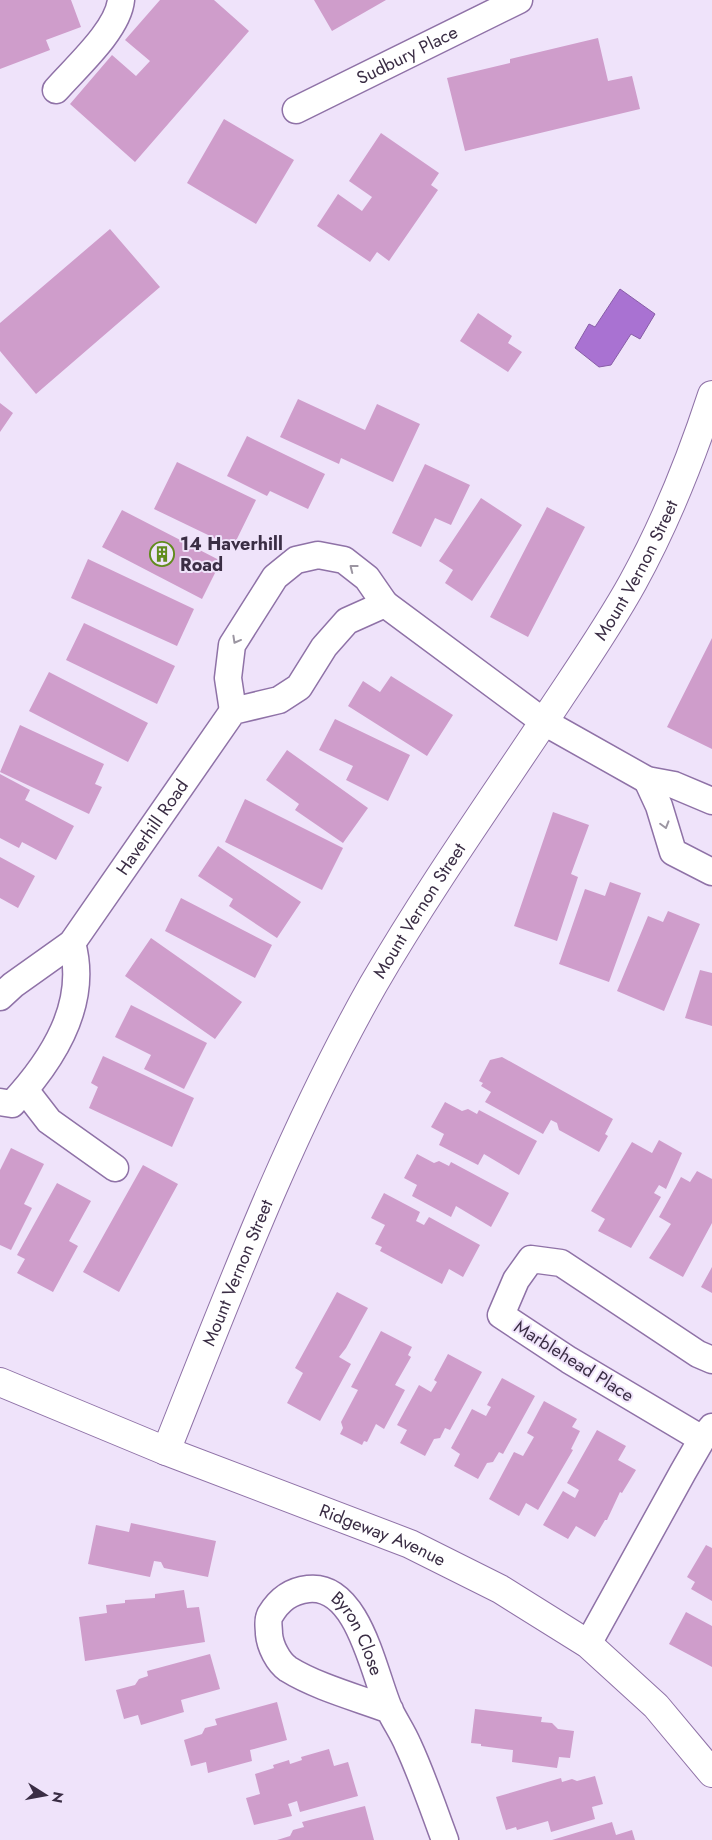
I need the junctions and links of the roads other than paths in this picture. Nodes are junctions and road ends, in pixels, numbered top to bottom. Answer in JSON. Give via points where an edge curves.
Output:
{"nodes":[{"id":1,"x":121,"y":0,"type":"edge"},
{"id":2,"x":519,"y":0,"type":"edge"},
{"id":3,"x":56,"y":90,"type":"dead end"},
{"id":4,"x":296,"y":110,"type":"dead end"},
{"id":5,"x":712,"y":394,"type":"edge"},
{"id":6,"x":385,"y":604,"type":"junction"},
{"id":7,"x":233,"y":711,"type":"junction"},
{"id":8,"x":544,"y":722,"type":"junction"},
{"id":9,"x":647,"y":780,"type":"junction"},
{"id":10,"x":712,"y":801,"type":"edge"},
{"id":11,"x":712,"y":872,"type":"edge"},
{"id":12,"x":72,"y":944,"type":"junction"},
{"id":13,"x":0,"y":997,"type":"edge"},
{"id":14,"x":26,"y":1090,"type":"junction"},
{"id":15,"x":0,"y":1102,"type":"edge"},
{"id":16,"x":115,"y":1168,"type":"dead end"},
{"id":17,"x":712,"y":1360,"type":"edge"},
{"id":18,"x":0,"y":1382,"type":"edge"},
{"id":19,"x":707,"y":1433,"type":"edge"},
{"id":20,"x":166,"y":1451,"type":"junction"},
{"id":21,"x":588,"y":1644,"type":"junction"},
{"id":22,"x":390,"y":1710,"type":"junction"},
{"id":23,"x":712,"y":1773,"type":"edge"},
{"id":24,"x":445,"y":1840,"type":"edge"}],
"edges":[{"from":1,"to":3,"type":"street","via":[[119,12],[108,30]]},
{"from":2,"to":4,"type":"street","name":"Sudbury Place"},
{"from":5,"to":8,"type":"street","name":"Mount Vernon Street","via":[[679,488],[650,549],[594,648]]},
{"from":6,"to":7,"type":"street","via":[[347,621],[324,646],[299,687],[279,700]]},
{"from":6,"to":7,"type":"street","one_way":true,"via":[[367,578],[344,560],[318,555],[296,560],[275,577],[232,645],[228,678]]},
{"from":6,"to":8,"type":"street"},
{"from":7,"to":12,"type":"street","name":"Haverhill Road"},
{"from":8,"to":9,"type":"street"},
{"from":8,"to":20,"type":"street","name":"Mount Vernon Street","via":[[432,888],[337,1052],[303,1120]]},
{"from":9,"to":10,"type":"street","via":[[674,786]]},
{"from":9,"to":11,"type":"street","one_way":true,"via":[[673,852]]},
{"from":12,"to":13,"type":"street","name":"Haverhill Road"},
{"from":12,"to":14,"type":"street","via":[[78,963],[78,984],[71,1017],[52,1054]]},
{"from":14,"to":15,"type":"street","via":[[12,1104]]},
{"from":14,"to":16,"type":"street","via":[[49,1121]]},
{"from":17,"to":19,"type":"street","name":"Marblehead Place","via":[[698,1354],[562,1263],[531,1259],[516,1280],[502,1314],[569,1360]]},
{"from":18,"to":20,"type":"street","name":"Ridgeway Avenue"},
{"from":19,"to":21,"type":"street","name":"Marblehead Place"},
{"from":20,"to":21,"type":"street","name":"Ridgeway Avenue","via":[[410,1544],[500,1589]]},
{"from":21,"to":23,"type":"street","name":"Ridgeway Avenue","via":[[656,1706]]},
{"from":22,"to":22,"type":"street","name":"Byron Close","via":[[350,1610],[320,1587],[296,1590],[277,1602],[268,1619],[270,1640],[276,1655],[287,1668]]},
{"from":22,"to":24,"type":"street","name":"Byron Close","via":[[408,1744]]}]}
